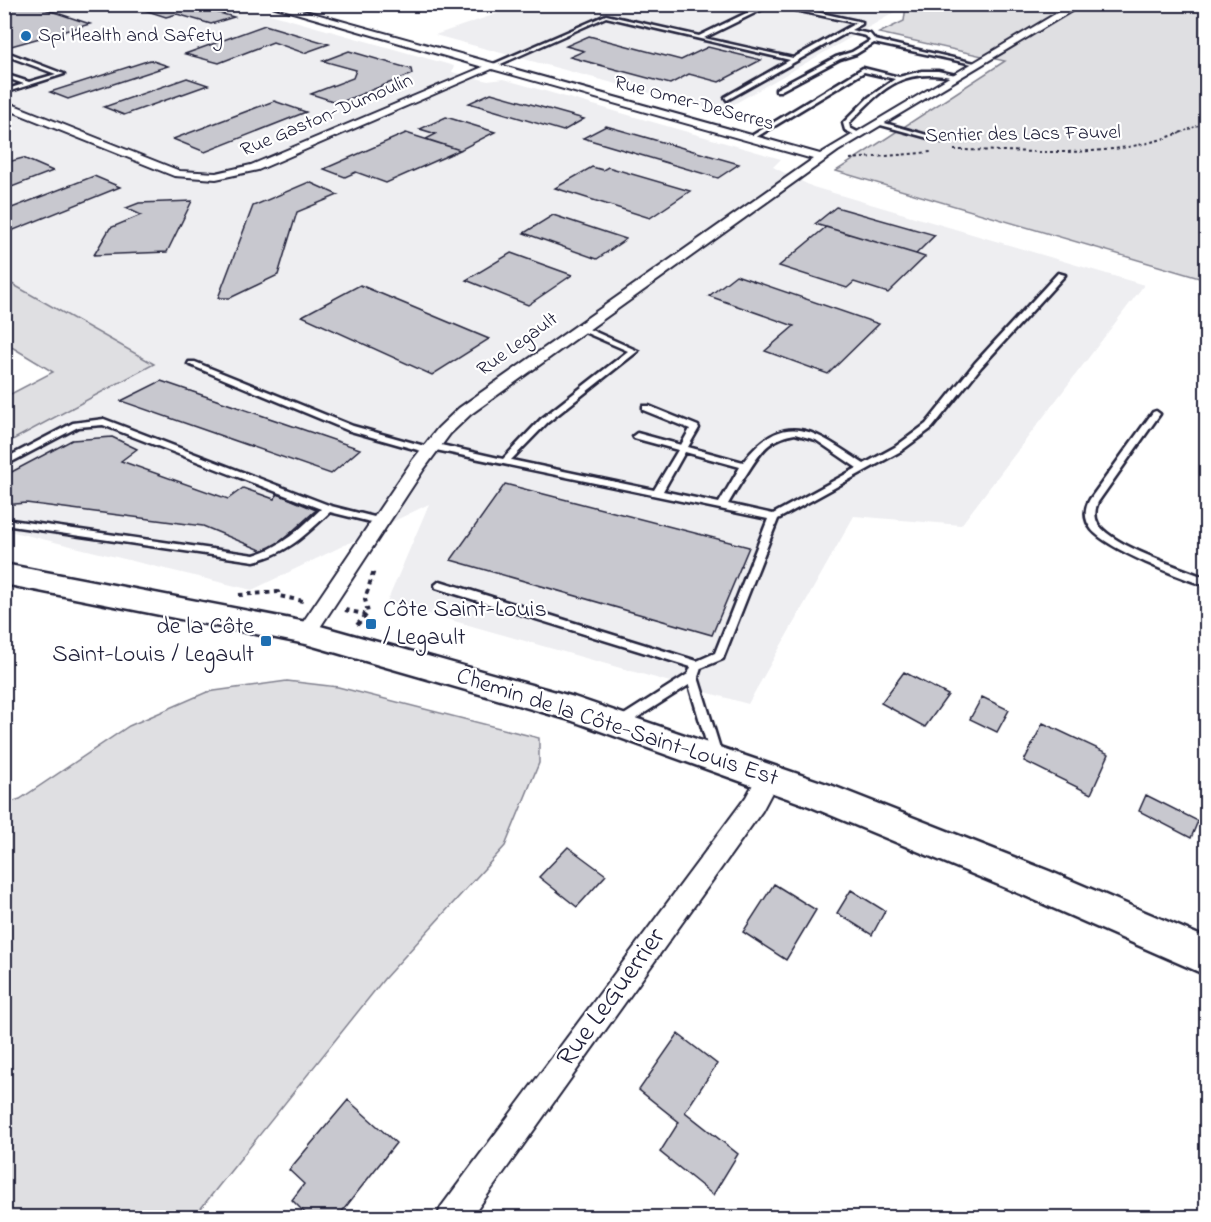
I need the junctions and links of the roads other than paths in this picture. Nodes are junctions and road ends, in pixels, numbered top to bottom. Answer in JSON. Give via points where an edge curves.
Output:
{"nodes":[{"id":1,"x":269,"y":4,"type":"edge"},
{"id":2,"x":770,"y":4,"type":"edge"},
{"id":3,"x":1079,"y":4,"type":"edge"},
{"id":4,"x":847,"y":30,"type":"junction"},
{"id":5,"x":700,"y":38,"type":"junction"},
{"id":6,"x":873,"y":41,"type":"junction"},
{"id":7,"x":4,"y":49,"type":"edge"},
{"id":8,"x":7,"y":56,"type":"edge"},
{"id":9,"x":794,"y":60,"type":"junction"},
{"id":10,"x":977,"y":64,"type":"junction"},
{"id":11,"x":492,"y":66,"type":"junction"},
{"id":12,"x":4,"y":75,"type":"edge"},
{"id":13,"x":957,"y":76,"type":"junction"},
{"id":14,"x":899,"y":78,"type":"junction"},
{"id":15,"x":29,"y":84,"type":"junction"},
{"id":16,"x":778,"y":90,"type":"dead end"},
{"id":17,"x":4,"y":92,"type":"edge"},
{"id":18,"x":727,"y":98,"type":"dead end"},
{"id":19,"x":4,"y":104,"type":"edge"},
{"id":20,"x":879,"y":123,"type":"junction"},
{"id":21,"x":859,"y":135,"type":"junction"},
{"id":22,"x":751,"y":138,"type":"junction"},
{"id":23,"x":945,"y":141,"type":"dead end"},
{"id":24,"x":821,"y":158,"type":"junction"},
{"id":25,"x":1061,"y":275,"type":"dead end"},
{"id":26,"x":579,"y":328,"type":"junction"},
{"id":27,"x":192,"y":364,"type":"dead end"},
{"id":28,"x":646,"y":408,"type":"dead end"},
{"id":29,"x":1156,"y":414,"type":"dead end"},
{"id":30,"x":637,"y":436,"type":"dead end"},
{"id":31,"x":430,"y":448,"type":"junction"},
{"id":32,"x":682,"y":448,"type":"junction"},
{"id":33,"x":505,"y":462,"type":"junction"},
{"id":34,"x":4,"y":463,"type":"edge"},
{"id":35,"x":747,"y":466,"type":"junction"},
{"id":36,"x":864,"y":468,"type":"junction"},
{"id":37,"x":657,"y":493,"type":"junction"},
{"id":38,"x":723,"y":506,"type":"junction"},
{"id":39,"x":328,"y":508,"type":"junction"},
{"id":40,"x":774,"y":517,"type":"junction"},
{"id":41,"x":379,"y":521,"type":"junction"},
{"id":42,"x":4,"y":522,"type":"edge"},
{"id":43,"x":4,"y":574,"type":"edge"},
{"id":44,"x":1206,"y":582,"type":"edge"},
{"id":45,"x":440,"y":585,"type":"dead end"},
{"id":46,"x":306,"y":633,"type":"junction"},
{"id":47,"x":697,"y":665,"type":"junction"},
{"id":48,"x":692,"y":677,"type":"junction"},
{"id":49,"x":617,"y":724,"type":"junction"},
{"id":50,"x":717,"y":759,"type":"junction"},
{"id":51,"x":769,"y":777,"type":"junction"},
{"id":52,"x":1206,"y":957,"type":"edge"},
{"id":53,"x":452,"y":1218,"type":"edge"}],
"edges":[{"from":1,"to":11,"type":"street","name":"Rue Omer-DeSerres"},
{"from":2,"to":4,"type":"lane","via":[[860,23]]},
{"from":2,"to":5,"type":"lane"},
{"from":3,"to":10,"type":"street"},
{"from":4,"to":6,"type":"lane","via":[[868,34]]},
{"from":4,"to":9,"type":"lane"},
{"from":5,"to":9,"type":"lane"},
{"from":5,"to":11,"type":"lane","via":[[606,16]]},
{"from":6,"to":10,"type":"lane"},
{"from":6,"to":16,"type":"lane"},
{"from":7,"to":8,"type":"lane","via":[[12,52]]},
{"from":8,"to":15,"type":"lane","via":[[61,74]]},
{"from":9,"to":18,"type":"lane"},
{"from":10,"to":13,"type":"street"},
{"from":11,"to":19,"type":"street","name":"Rue Gaston-Dumoulin","via":[[263,165],[222,176],[173,173]]},
{"from":11,"to":22,"type":"street","name":"Rue Omer-DeSerres"},
{"from":12,"to":15,"type":"lane"},
{"from":13,"to":14,"type":"lane","via":[[924,70]]},
{"from":13,"to":20,"type":"street"},
{"from":14,"to":21,"type":"lane","via":[[872,96],[846,123],[847,129]]},
{"from":14,"to":22,"type":"lane","via":[[863,70]]},
{"from":15,"to":17,"type":"lane"},
{"from":20,"to":21,"type":"street"},
{"from":20,"to":23,"type":"lane","name":"Sentier des Lacs Fauvel"},
{"from":21,"to":24,"type":"street"},
{"from":22,"to":24,"type":"street","name":"Rue Omer-DeSerres"},
{"from":24,"to":26,"type":"street","name":"Rue Legault"},
{"from":25,"to":36,"type":"lane","via":[[929,426]]},
{"from":26,"to":31,"type":"street","name":"Rue Legault","via":[[465,411]]},
{"from":26,"to":33,"type":"lane","via":[[634,351],[544,421]]},
{"from":27,"to":31,"type":"lane","via":[[350,428]]},
{"from":28,"to":32,"type":"lane","via":[[695,428]]},
{"from":29,"to":44,"type":"lane","via":[[1093,501],[1090,518],[1113,541]]},
{"from":30,"to":32,"type":"lane"},
{"from":31,"to":33,"type":"lane"},
{"from":31,"to":41,"type":"street","name":"Rue Legault"},
{"from":32,"to":35,"type":"lane"},
{"from":32,"to":37,"type":"lane"},
{"from":33,"to":37,"type":"lane"},
{"from":34,"to":39,"type":"lane","via":[[76,425],[104,422]]},
{"from":35,"to":36,"type":"lane","via":[[763,442],[792,433],[812,435]]},
{"from":35,"to":38,"type":"lane"},
{"from":36,"to":40,"type":"lane"},
{"from":37,"to":38,"type":"lane"},
{"from":38,"to":40,"type":"lane"},
{"from":39,"to":41,"type":"lane"},
{"from":39,"to":42,"type":"lane","via":[[278,551],[254,558]]},
{"from":40,"to":47,"type":"lane","via":[[719,656]]},
{"from":41,"to":46,"type":"street","name":"Rue Legault"},
{"from":43,"to":46,"type":"street","name":"Chemin de la Côte-Saint-Louis Est"},
{"from":45,"to":47,"type":"lane"},
{"from":46,"to":49,"type":"street","name":"Chemin de la Côte-Saint-Louis Est"},
{"from":47,"to":48,"type":"lane"},
{"from":48,"to":49,"type":"lane"},
{"from":48,"to":50,"type":"lane"},
{"from":49,"to":50,"type":"street","name":"Chemin de la Côte-Saint-Louis Est"},
{"from":50,"to":51,"type":"street","name":"Chemin de la Côte-Saint-Louis Est"},
{"from":51,"to":52,"type":"street","name":"Chemin de la Côte-Saint-Louis Est","via":[[1025,878]]},
{"from":51,"to":53,"type":"street","name":"Rue LeGuerrier","via":[[754,804]]}]}
